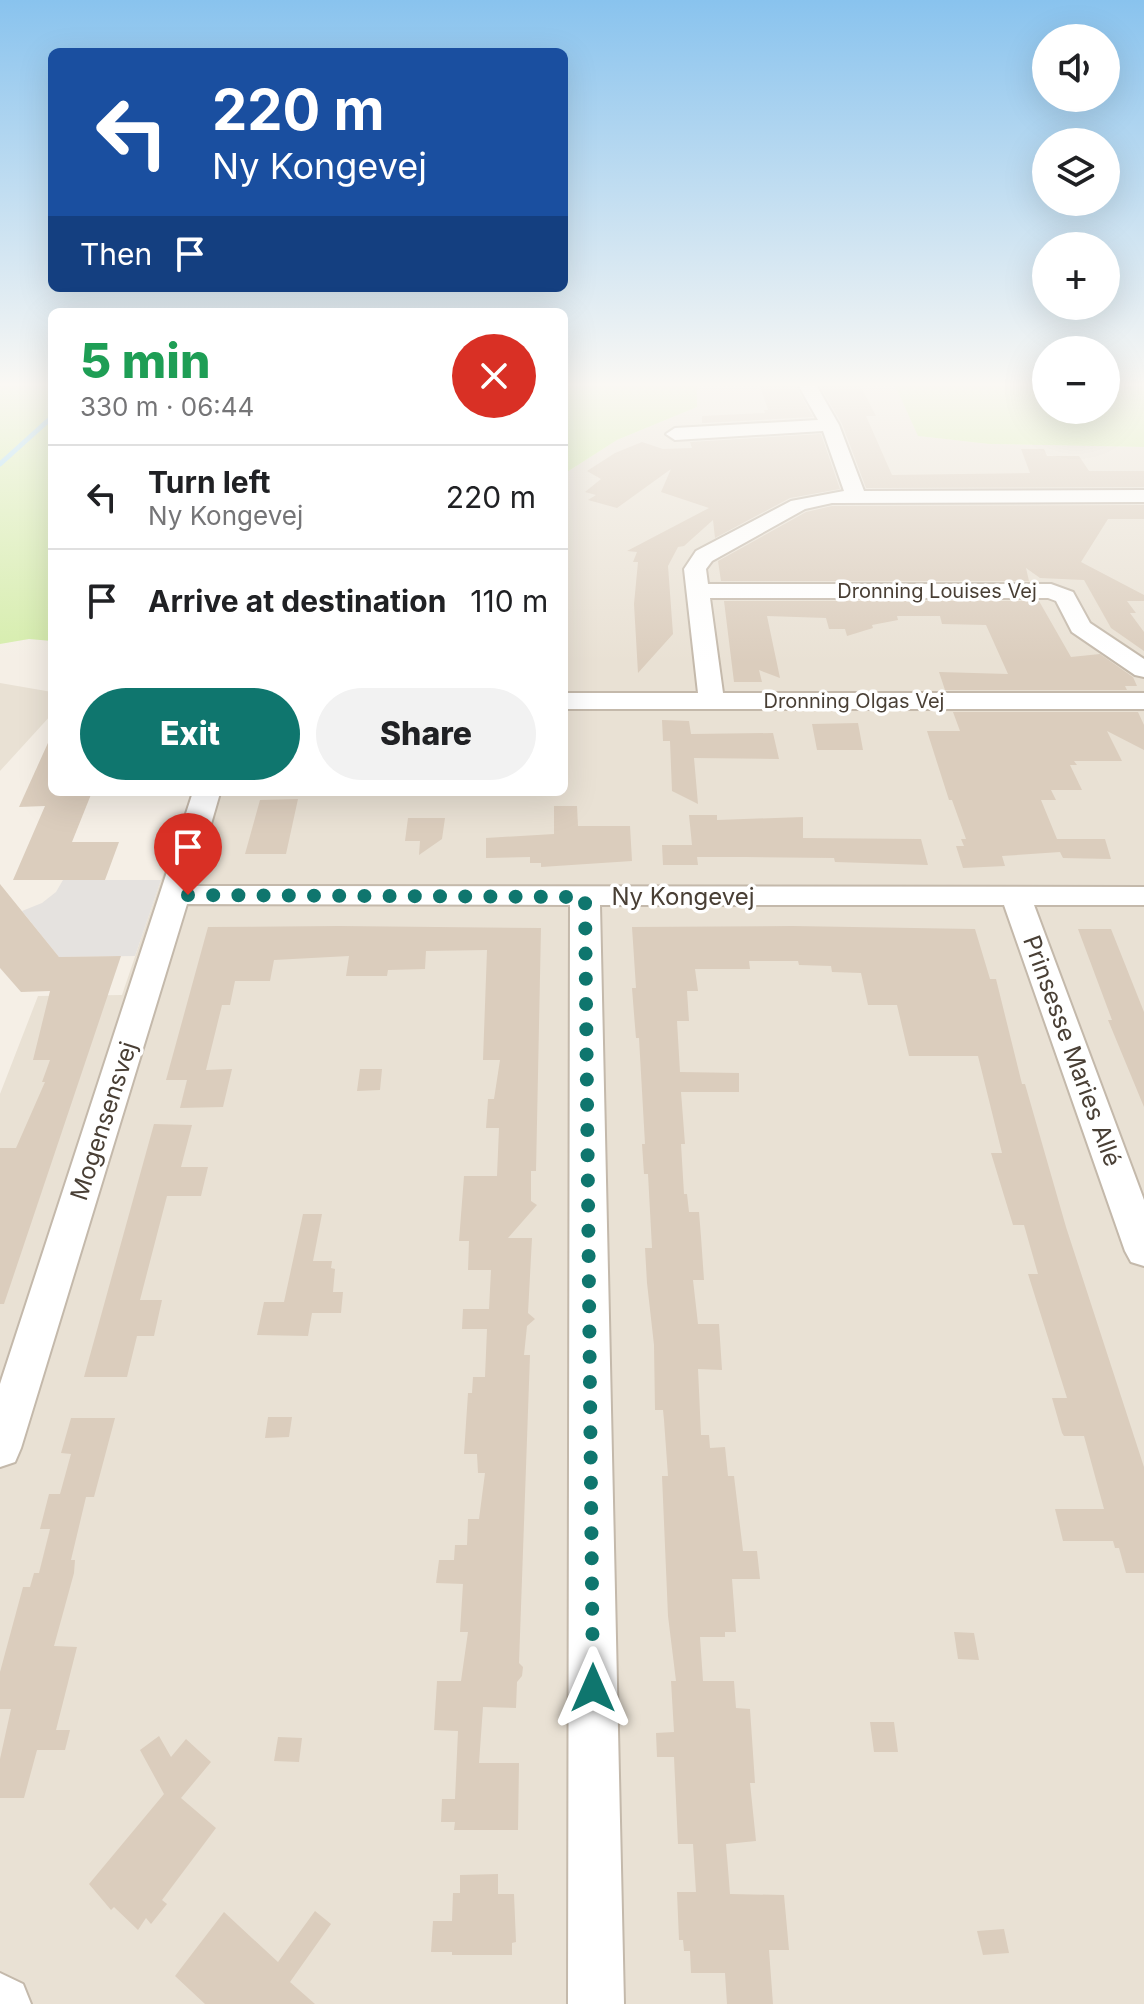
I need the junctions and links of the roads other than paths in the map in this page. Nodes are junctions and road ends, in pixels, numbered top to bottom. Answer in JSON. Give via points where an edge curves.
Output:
{"nodes":[{"id":1,"x":849,"y":477,"type":"edge"},
{"id":2,"x":1144,"y":496,"type":"edge"},
{"id":3,"x":856,"y":497,"type":"junction"},
{"id":4,"x":697,"y":591,"type":"junction"},
{"id":5,"x":1144,"y":670,"type":"edge"},
{"id":6,"x":568,"y":701,"type":"edge"},
{"id":7,"x":711,"y":701,"type":"junction"},
{"id":8,"x":1144,"y":701,"type":"edge"},
{"id":9,"x":205,"y":796,"type":"edge"},
{"id":10,"x":174,"y":895,"type":"junction"},
{"id":11,"x":1016,"y":896,"type":"junction"},
{"id":12,"x":1144,"y":896,"type":"edge"},
{"id":13,"x":585,"y":897,"type":"junction"},
{"id":14,"x":1144,"y":1251,"type":"edge"},
{"id":15,"x":0,"y":1448,"type":"edge"},
{"id":16,"x":596,"y":2004,"type":"edge"}],
"edges":[{"from":1,"to":3,"type":"street"},
{"from":2,"to":3,"type":"street"},
{"from":3,"to":4,"type":"street","via":[[798,505],[704,556],[695,569]]},
{"from":4,"to":5,"type":"street","name":"Dronning Louises Vej","via":[[1051,591],[1065,597],[1080,627]]},
{"from":4,"to":7,"type":"street"},
{"from":6,"to":7,"type":"street","name":"Dronning Olgas Vej"},
{"from":7,"to":8,"type":"street","name":"Dronning Olgas Vej"},
{"from":9,"to":10,"type":"street","name":"Mogensensvej"},
{"from":10,"to":13,"type":"street","name":"Ny Kongevej"},
{"from":10,"to":15,"type":"street","name":"Mogensensvej"},
{"from":11,"to":12,"type":"street","name":"Ny Kongevej"},
{"from":11,"to":13,"type":"street","name":"Ny Kongevej"},
{"from":11,"to":14,"type":"street","name":"Prinsesse Maries Allé"},
{"from":13,"to":16,"type":"street"}]}
